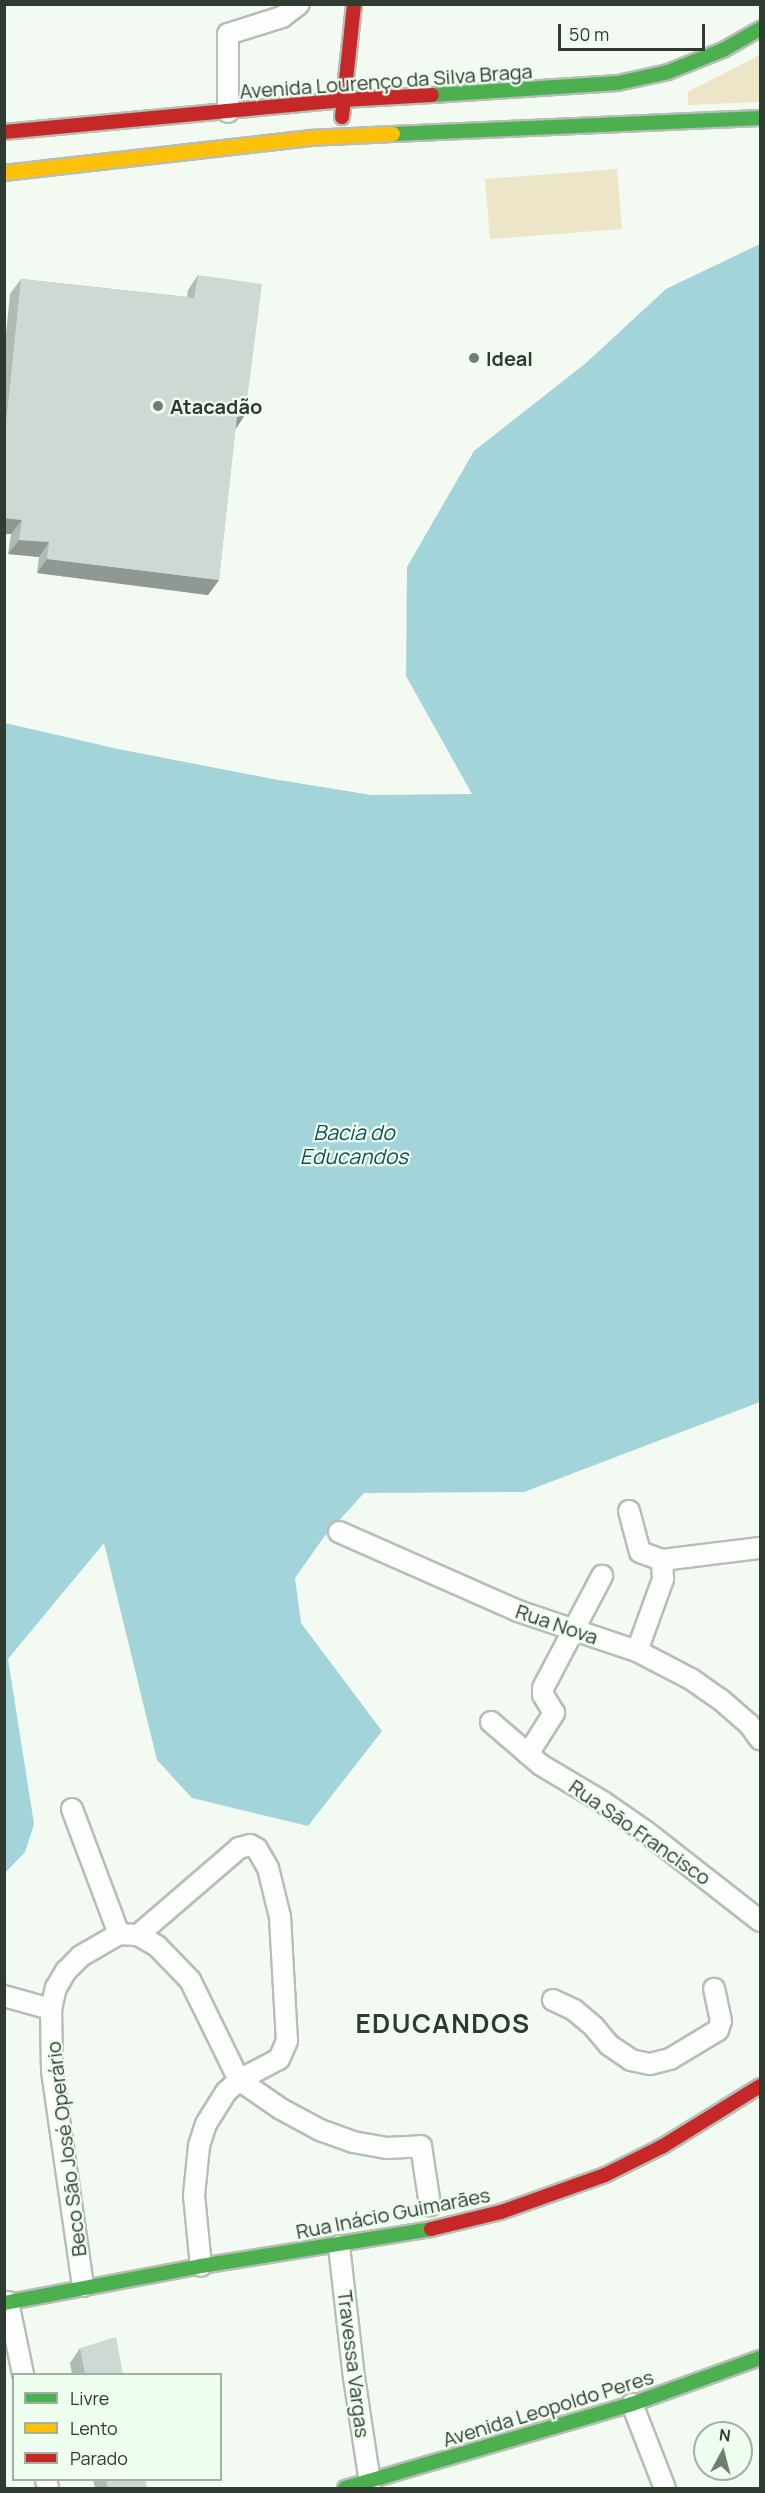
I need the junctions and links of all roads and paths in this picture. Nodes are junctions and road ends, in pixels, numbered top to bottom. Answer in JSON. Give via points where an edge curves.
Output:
{"nodes":[{"id":1,"x":299,"y":4,"type":"edge"},
{"id":2,"x":354,"y":4,"type":"edge"},
{"id":3,"x":760,"y":30,"type":"edge"},
{"id":4,"x":343,"y":100,"type":"junction"},
{"id":5,"x":228,"y":112,"type":"junction"},
{"id":6,"x":760,"y":118,"type":"edge"},
{"id":7,"x":4,"y":132,"type":"edge"},
{"id":8,"x":341,"y":136,"type":"junction"},
{"id":9,"x":4,"y":173,"type":"edge"},
{"id":10,"x":629,"y":1511,"type":"dead end"},
{"id":11,"x":339,"y":1532,"type":"dead end"},
{"id":12,"x":760,"y":1548,"type":"edge"},
{"id":13,"x":662,"y":1560,"type":"junction"},
{"id":14,"x":602,"y":1576,"type":"dead end"},
{"id":15,"x":574,"y":1631,"type":"junction"},
{"id":16,"x":637,"y":1651,"type":"junction"},
{"id":17,"x":491,"y":1722,"type":"dead end"},
{"id":18,"x":760,"y":1739,"type":"edge"},
{"id":19,"x":528,"y":1754,"type":"junction"},
{"id":20,"x":72,"y":1809,"type":"dead end"},
{"id":21,"x":760,"y":1921,"type":"edge"},
{"id":22,"x":129,"y":1935,"type":"junction"},
{"id":23,"x":714,"y":1989,"type":"dead end"},
{"id":24,"x":4,"y":1996,"type":"edge"},
{"id":25,"x":554,"y":2000,"type":"dead end"},
{"id":26,"x":51,"y":2008,"type":"junction"},
{"id":27,"x":239,"y":2080,"type":"junction"},
{"id":28,"x":760,"y":2086,"type":"edge"},
{"id":29,"x":430,"y":2205,"type":"dead end"},
{"id":30,"x":339,"y":2246,"type":"junction"},
{"id":31,"x":201,"y":2266,"type":"junction"},
{"id":32,"x":82,"y":2286,"type":"junction"},
{"id":33,"x":6,"y":2302,"type":"edge"},
{"id":34,"x":760,"y":2358,"type":"edge"},
{"id":35,"x":23,"y":2373,"type":"edge"},
{"id":36,"x":632,"y":2404,"type":"junction"},
{"id":37,"x":356,"y":2486,"type":"edge"},
{"id":38,"x":665,"y":2488,"type":"edge"}],
"edges":[{"from":1,"to":5,"type":"street","via":[[282,17],[228,34]]},
{"from":2,"to":4,"type":"street"},
{"from":3,"to":4,"type":"street","name":"Avenida Lourenço da Silva Braga","via":[[668,72],[618,83]]},
{"from":4,"to":5,"type":"street","name":"Avenida Lourenço da Silva Braga"},
{"from":4,"to":8,"type":"street"},
{"from":5,"to":7,"type":"street","name":"Avenida Lourenço da Silva Braga"},
{"from":6,"to":8,"type":"street"},
{"from":8,"to":9,"type":"street"},
{"from":10,"to":13,"type":"street","via":[[640,1552]]},
{"from":11,"to":15,"type":"street","name":"Rua Nova","via":[[460,1588]]},
{"from":12,"to":13,"type":"street"},
{"from":13,"to":16,"type":"street","via":[[663,1579]]},
{"from":14,"to":15,"type":"street"},
{"from":15,"to":16,"type":"street","name":"Rua Nova"},
{"from":15,"to":19,"type":"street","via":[[542,1691],[554,1708],[553,1716]]},
{"from":16,"to":18,"type":"street","name":"Rua Nova","via":[[701,1686],[749,1724]]},
{"from":17,"to":19,"type":"street","name":"Rua São Francisco"},
{"from":19,"to":21,"type":"street","name":"Rua São Francisco","via":[[645,1831]]},
{"from":20,"to":22,"type":"street"},
{"from":22,"to":26,"type":"street","name":"Beco São José Operário","via":[[81,1956],[56,1988]]},
{"from":22,"to":27,"type":"street","via":[[157,1946],[190,1980]]},
{"from":22,"to":27,"type":"street","name":"Beco São José Operário","via":[[239,1848],[250,1845],[257,1849],[268,1868],[279,1917],[287,2041],[279,2059]]},
{"from":23,"to":25,"type":"street","via":[[722,2021],[718,2030],[670,2059],[650,2064],[631,2060],[609,2045],[574,2010]]},
{"from":24,"to":26,"type":"street"},
{"from":26,"to":32,"type":"street","name":"Beco São José Operário","via":[[52,2070]]},
{"from":27,"to":29,"type":"street","via":[[281,2109],[353,2142],[387,2148],[421,2146]]},
{"from":27,"to":31,"type":"street","via":[[215,2107],[199,2146],[194,2195]]},
{"from":28,"to":30,"type":"street","name":"Rua Inácio Guimarães","via":[[663,2146],[559,2193],[434,2229]]},
{"from":30,"to":31,"type":"street","name":"Rua Inácio Guimarães"},
{"from":30,"to":37,"type":"street","name":"Travessa Vargas","via":[[354,2377]]},
{"from":31,"to":32,"type":"street","name":"Rua Inácio Guimarães"},
{"from":32,"to":33,"type":"street","name":"Rua Inácio Guimarães"},
{"from":33,"to":35,"type":"street"},
{"from":34,"to":36,"type":"street","name":"Avenida Leopoldo Peres"},
{"from":36,"to":37,"type":"street","name":"Avenida Leopoldo Peres"},
{"from":36,"to":38,"type":"street"}]}
